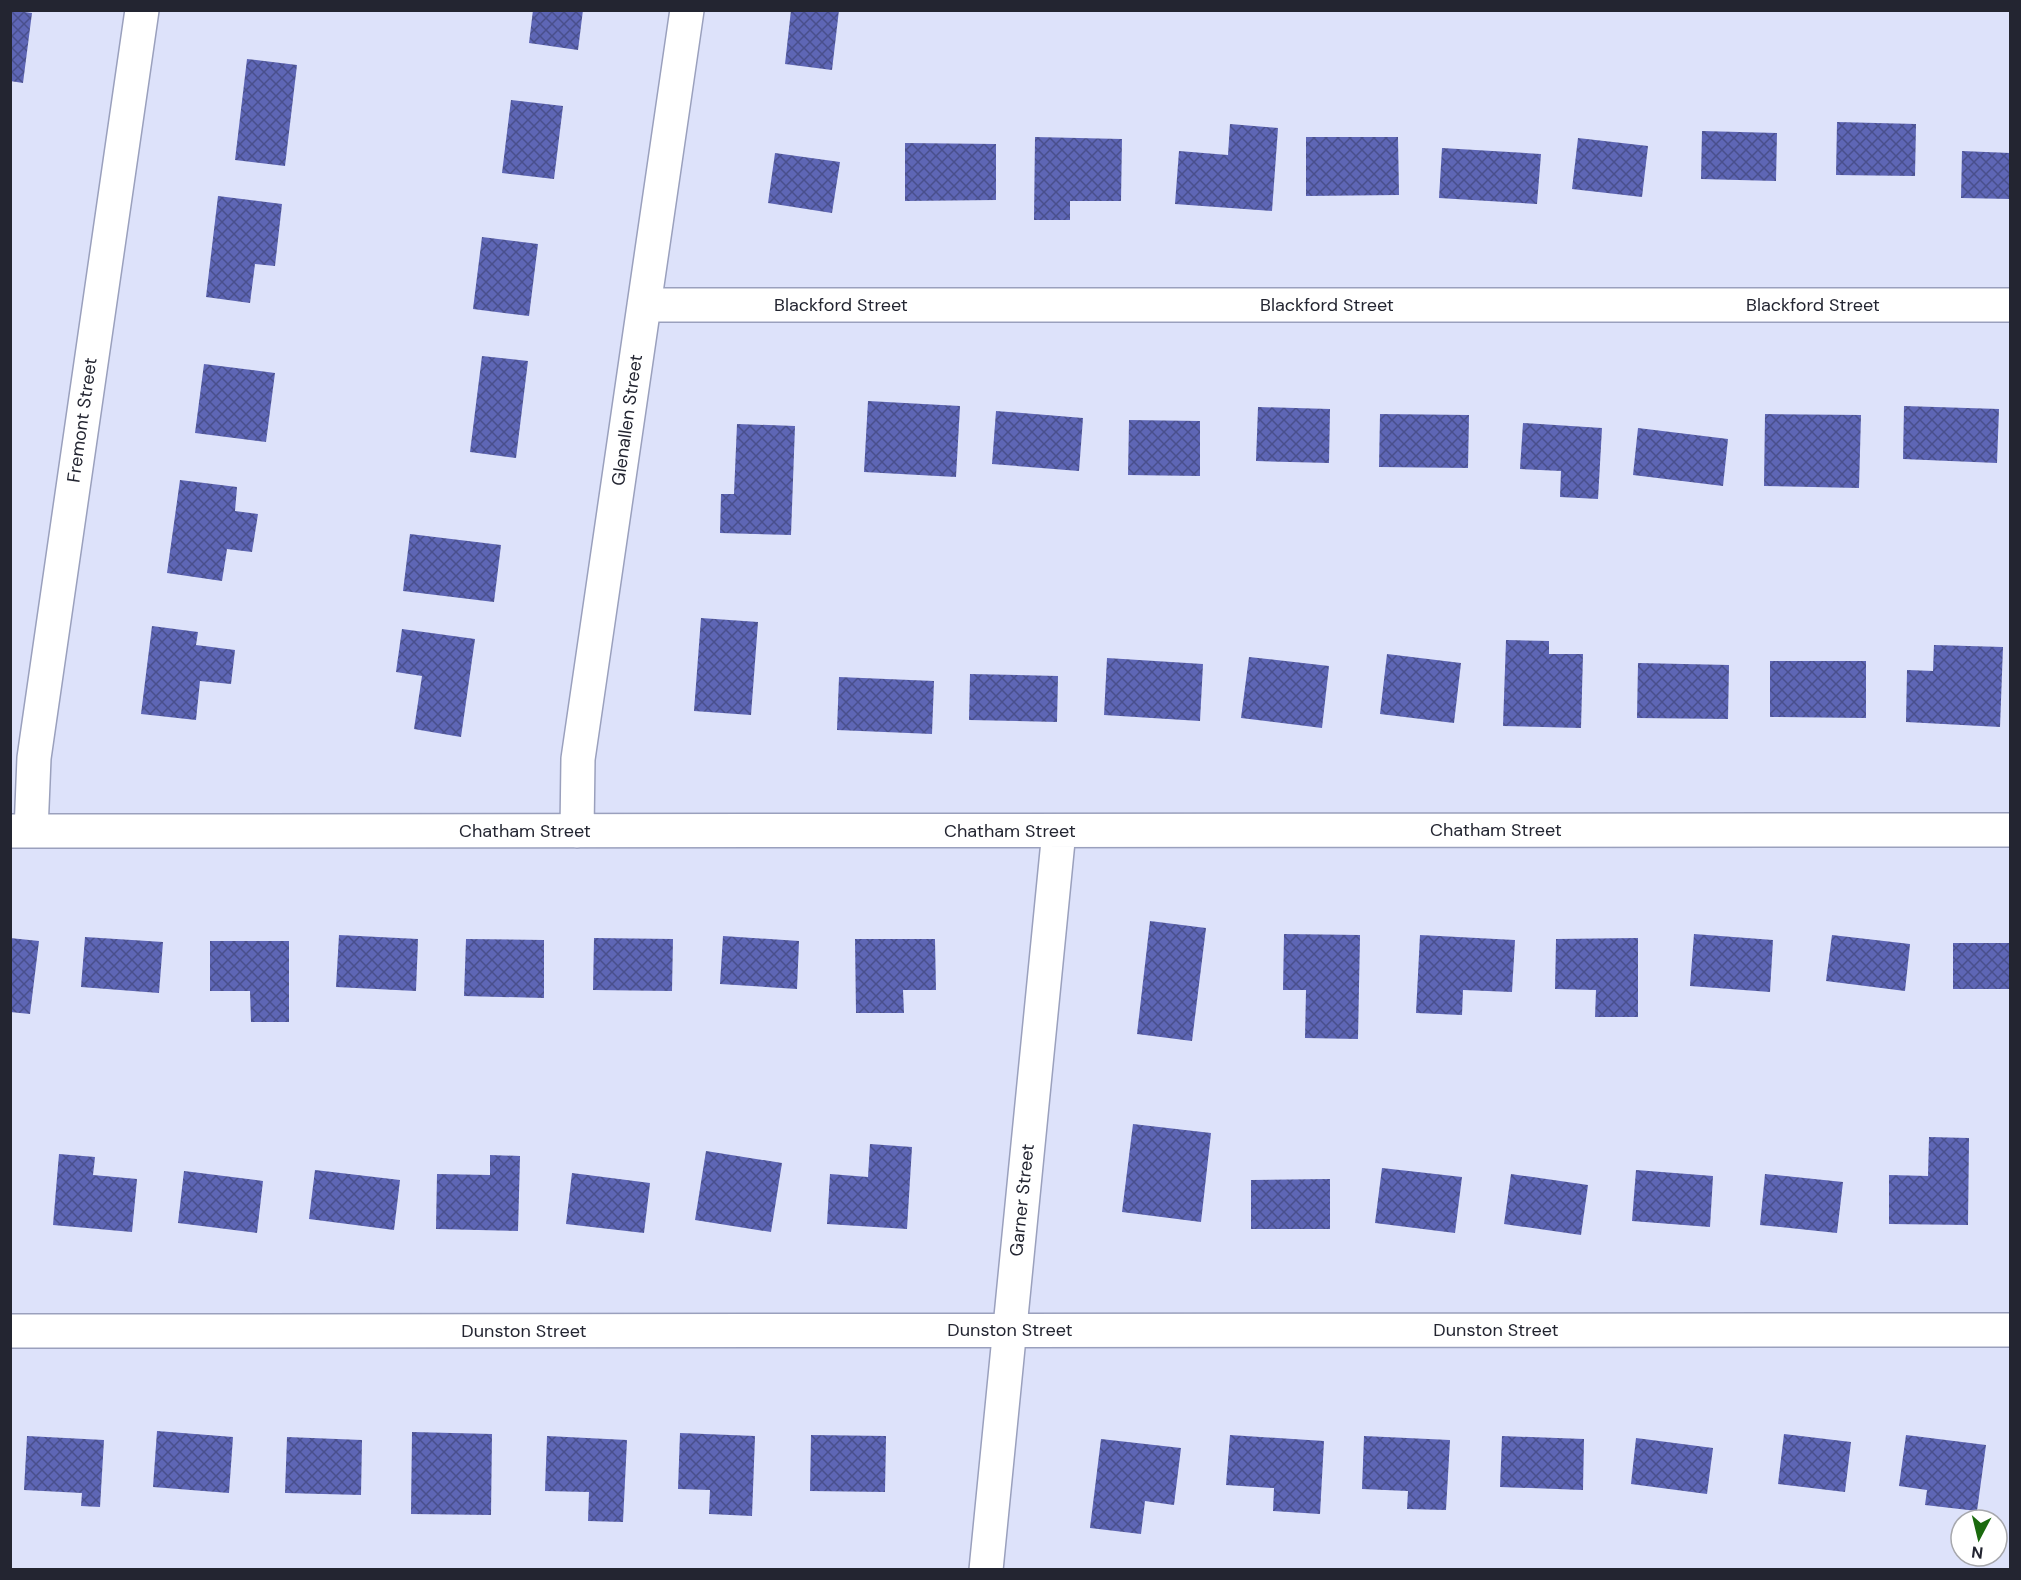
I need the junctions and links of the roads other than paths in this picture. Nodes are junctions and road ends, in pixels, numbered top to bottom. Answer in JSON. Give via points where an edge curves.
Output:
{"nodes":[{"id":1,"x":142,"y":10,"type":"edge"},
{"id":2,"x":687,"y":10,"type":"edge"},
{"id":3,"x":644,"y":305,"type":"junction"},
{"id":4,"x":2010,"y":305,"type":"edge"},
{"id":5,"x":2010,"y":830,"type":"edge"},
{"id":6,"x":21,"y":831,"type":"edge"},
{"id":7,"x":577,"y":831,"type":"junction"},
{"id":8,"x":1059,"y":831,"type":"junction"},
{"id":9,"x":1010,"y":1330,"type":"junction"},
{"id":10,"x":2010,"y":1330,"type":"edge"},
{"id":11,"x":10,"y":1331,"type":"edge"},
{"id":12,"x":986,"y":1569,"type":"edge"}],
"edges":[{"from":1,"to":6,"type":"street","name":"Fremont Street"},
{"from":2,"to":3,"type":"street","name":"Glenallen Street"},
{"from":3,"to":4,"type":"street","name":"Blackford Street"},
{"from":3,"to":7,"type":"street","name":"Glenallen Street","via":[[578,759]]},
{"from":5,"to":8,"type":"street","name":"Chatham Street"},
{"from":6,"to":7,"type":"street","name":"Chatham Street"},
{"from":7,"to":8,"type":"street","name":"Chatham Street"},
{"from":8,"to":9,"type":"street","name":"Garner Street"},
{"from":9,"to":10,"type":"street","name":"Dunston Street"},
{"from":9,"to":11,"type":"street","name":"Dunston Street"},
{"from":9,"to":12,"type":"street","name":"Garner Street"}]}
